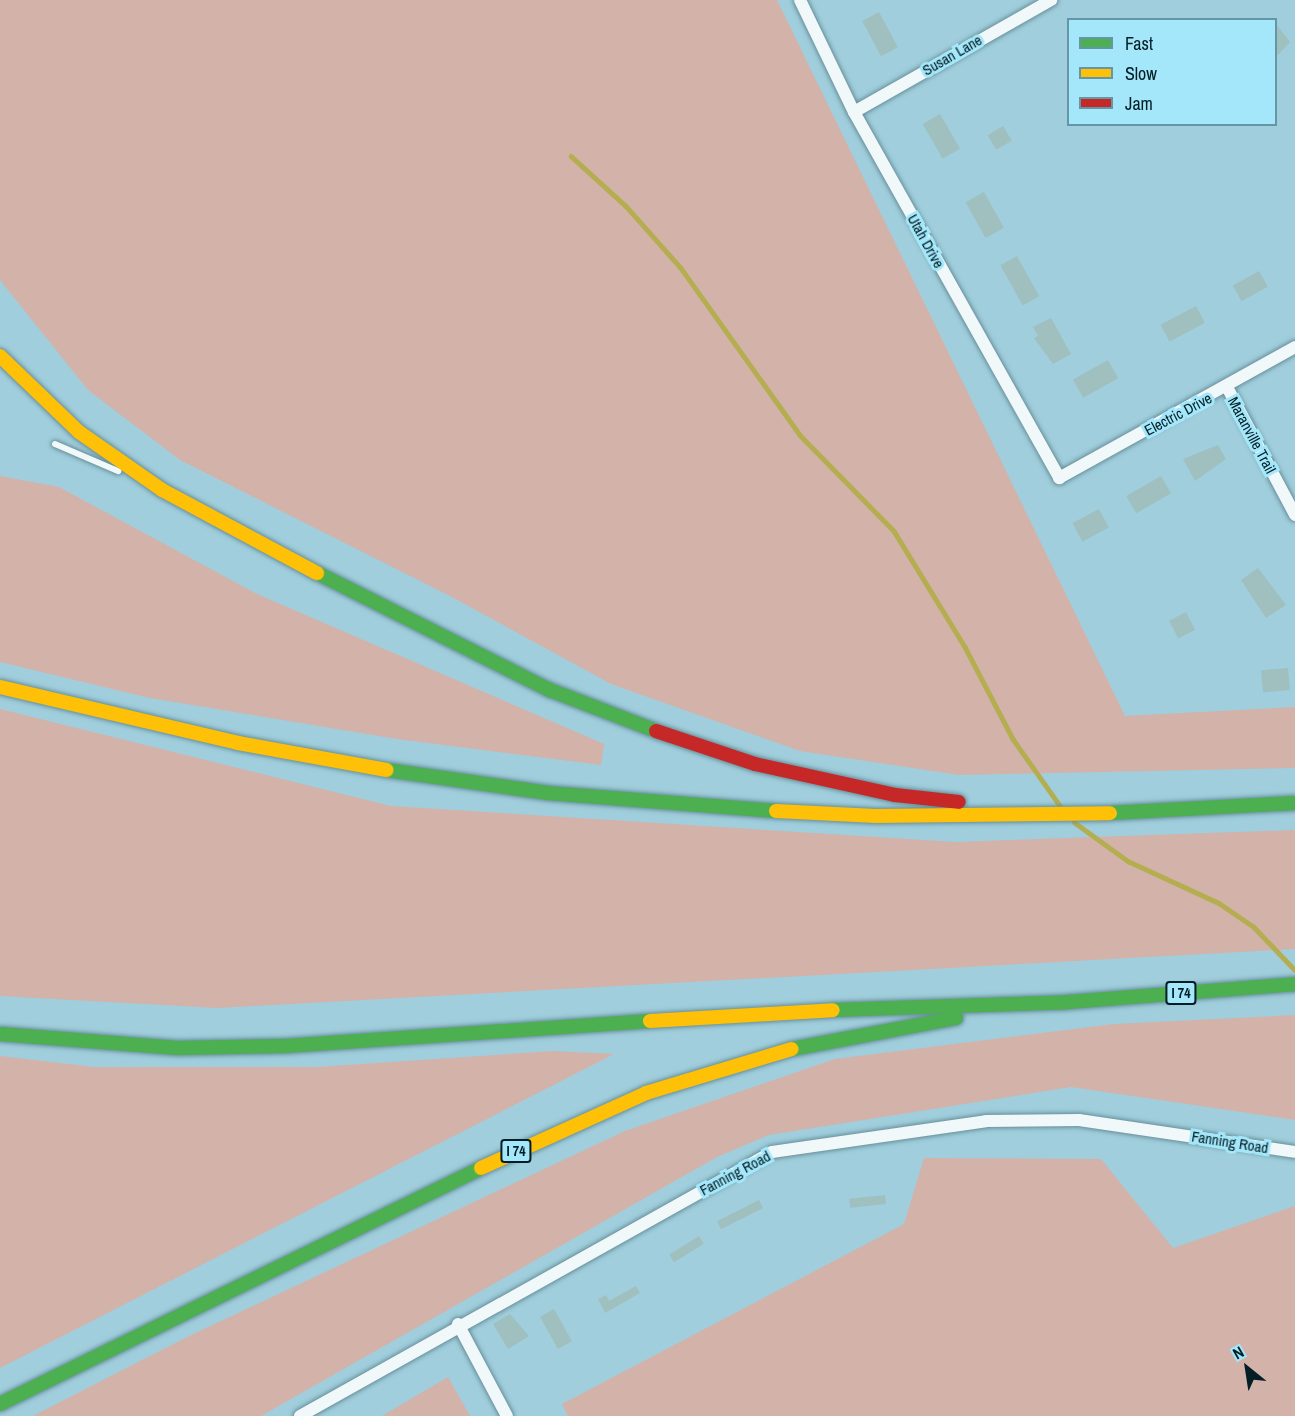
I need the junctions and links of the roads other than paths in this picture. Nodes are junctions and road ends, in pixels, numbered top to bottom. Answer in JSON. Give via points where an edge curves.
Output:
{"nodes":[{"id":1,"x":800,"y":0,"type":"edge"},
{"id":2,"x":1051,"y":0,"type":"edge"},
{"id":3,"x":854,"y":112,"type":"junction"},
{"id":4,"x":1295,"y":347,"type":"edge"},
{"id":5,"x":0,"y":356,"type":"edge"},
{"id":6,"x":1227,"y":387,"type":"junction"},
{"id":7,"x":56,"y":444,"type":"dead end"},
{"id":8,"x":1059,"y":478,"type":"joint"},
{"id":9,"x":162,"y":490,"type":"junction"},
{"id":10,"x":1295,"y":514,"type":"edge"},
{"id":11,"x":0,"y":687,"type":"edge"},
{"id":12,"x":1295,"y":803,"type":"edge"},
{"id":13,"x":1134,"y":813,"type":"junction"},
{"id":14,"x":1295,"y":984,"type":"edge"},
{"id":15,"x":1068,"y":1002,"type":"junction"},
{"id":16,"x":0,"y":1034,"type":"edge"},
{"id":17,"x":1295,"y":1152,"type":"edge"},
{"id":18,"x":458,"y":1324,"type":"junction"},
{"id":19,"x":0,"y":1404,"type":"edge"},
{"id":20,"x":300,"y":1416,"type":"edge"},
{"id":21,"x":507,"y":1416,"type":"edge"}],
"edges":[{"from":1,"to":3,"type":"street","name":"Utah Drive"},
{"from":2,"to":3,"type":"street","name":"Susan Lane"},
{"from":3,"to":8,"type":"street","name":"Utah Drive"},
{"from":4,"to":6,"type":"street","name":"Electric Drive"},
{"from":5,"to":9,"type":"highway","via":[[79,432]]},
{"from":6,"to":8,"type":"street","name":"Electric Drive"},
{"from":6,"to":10,"type":"street","name":"Maranville Trail"},
{"from":7,"to":9,"type":"lane"},
{"from":9,"to":13,"type":"highway","via":[[361,597],[550,690],[677,740],[818,780],[895,795]]},
{"from":11,"to":13,"type":"highway","via":[[238,743],[548,793],[876,816]]},
{"from":12,"to":13,"type":"highway"},
{"from":14,"to":15,"type":"highway","number":"I 74"},
{"from":15,"to":16,"type":"highway","via":[[818,1010],[285,1046],[177,1048]]},
{"from":15,"to":19,"type":"highway","number":"I 74","via":[[809,1044],[646,1094],[446,1184]]},
{"from":17,"to":18,"type":"street","name":"Fanning Road","via":[[1079,1120],[986,1121],[772,1152]]},
{"from":18,"to":20,"type":"street","name":"Fanning Road"},
{"from":18,"to":21,"type":"street"}]}
